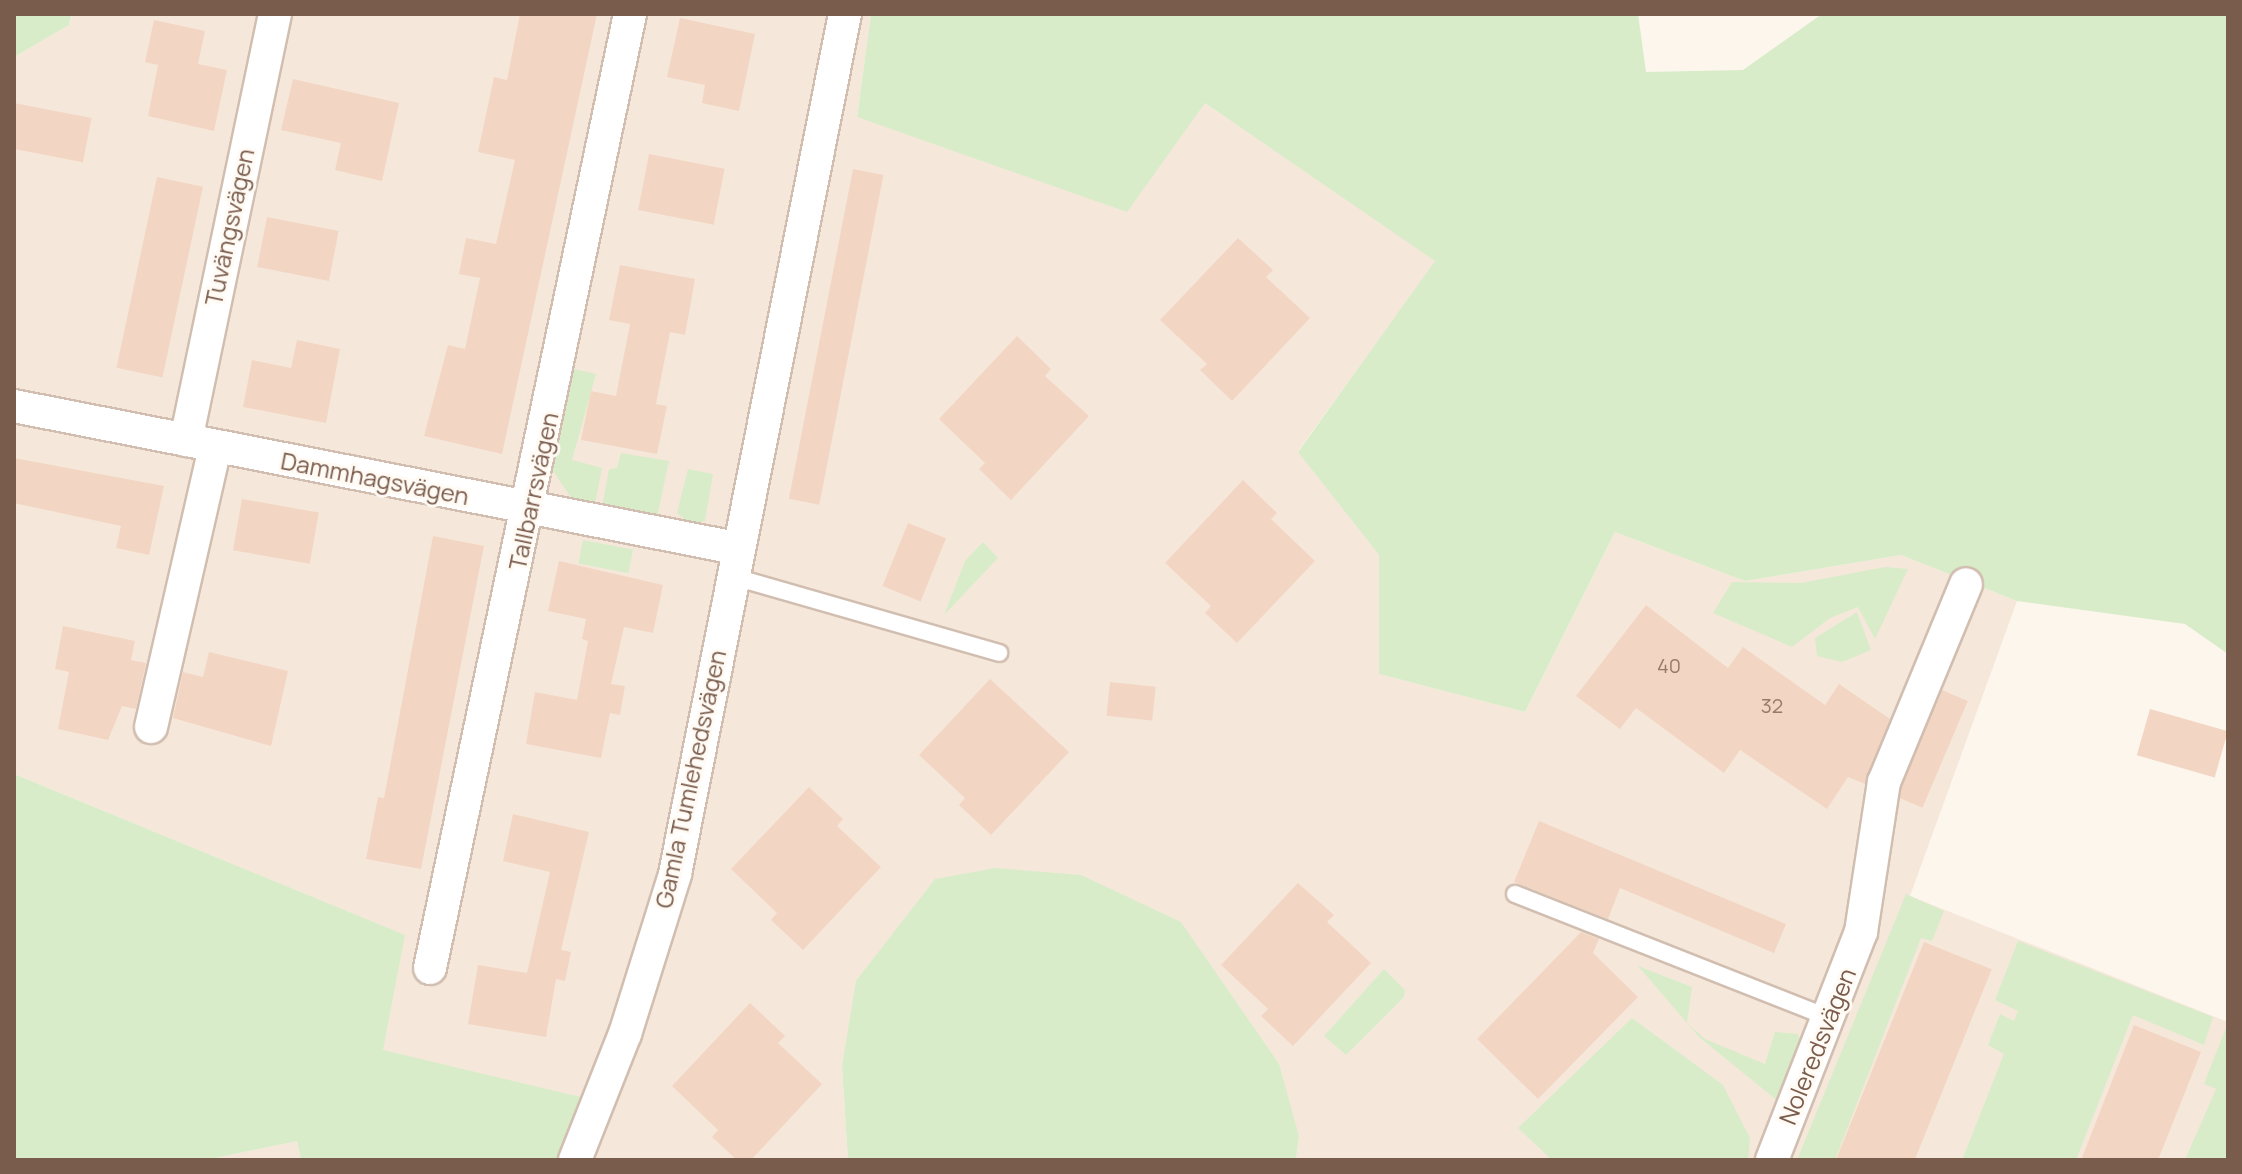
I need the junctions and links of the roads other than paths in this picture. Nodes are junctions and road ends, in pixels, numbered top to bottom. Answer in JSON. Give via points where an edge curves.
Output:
{"nodes":[{"id":1,"x":275,"y":14,"type":"edge"},
{"id":2,"x":630,"y":14,"type":"edge"},
{"id":3,"x":845,"y":14,"type":"edge"},
{"id":4,"x":14,"y":406,"type":"edge"},
{"id":5,"x":200,"y":444,"type":"junction"},
{"id":6,"x":530,"y":509,"type":"junction"},
{"id":7,"x":734,"y":562,"type":"junction"},
{"id":8,"x":1966,"y":584,"type":"dead end"},
{"id":9,"x":999,"y":653,"type":"dead end"},
{"id":10,"x":151,"y":727,"type":"dead end"},
{"id":11,"x":1515,"y":894,"type":"dead end"},
{"id":12,"x":430,"y":968,"type":"dead end"},
{"id":13,"x":1828,"y":1017,"type":"junction"},
{"id":14,"x":575,"y":1160,"type":"edge"},
{"id":15,"x":1772,"y":1160,"type":"edge"}],
"edges":[{"from":1,"to":5,"type":"street","name":"Tuvängsvägen"},
{"from":2,"to":6,"type":"street","name":"Tallbarrsvägen"},
{"from":3,"to":7,"type":"street","name":"Gamla Tumlehedsvägen"},
{"from":4,"to":5,"type":"street","name":"Dammhagsvägen"},
{"from":5,"to":6,"type":"street","name":"Dammhagsvägen"},
{"from":5,"to":10,"type":"street","name":"Tuvängsvägen"},
{"from":6,"to":7,"type":"street","name":"Dammhagsvägen"},
{"from":6,"to":12,"type":"street","name":"Tallbarrsvägen"},
{"from":7,"to":9,"type":"lane"},
{"from":7,"to":14,"type":"street","name":"Gamla Tumlehedsvägen","via":[[675,874],[625,1034]]},
{"from":8,"to":13,"type":"street","name":"Noleredsvägen","via":[[1884,782],[1861,932]]},
{"from":11,"to":13,"type":"lane"},
{"from":13,"to":15,"type":"street","name":"Noleredsvägen"}]}
